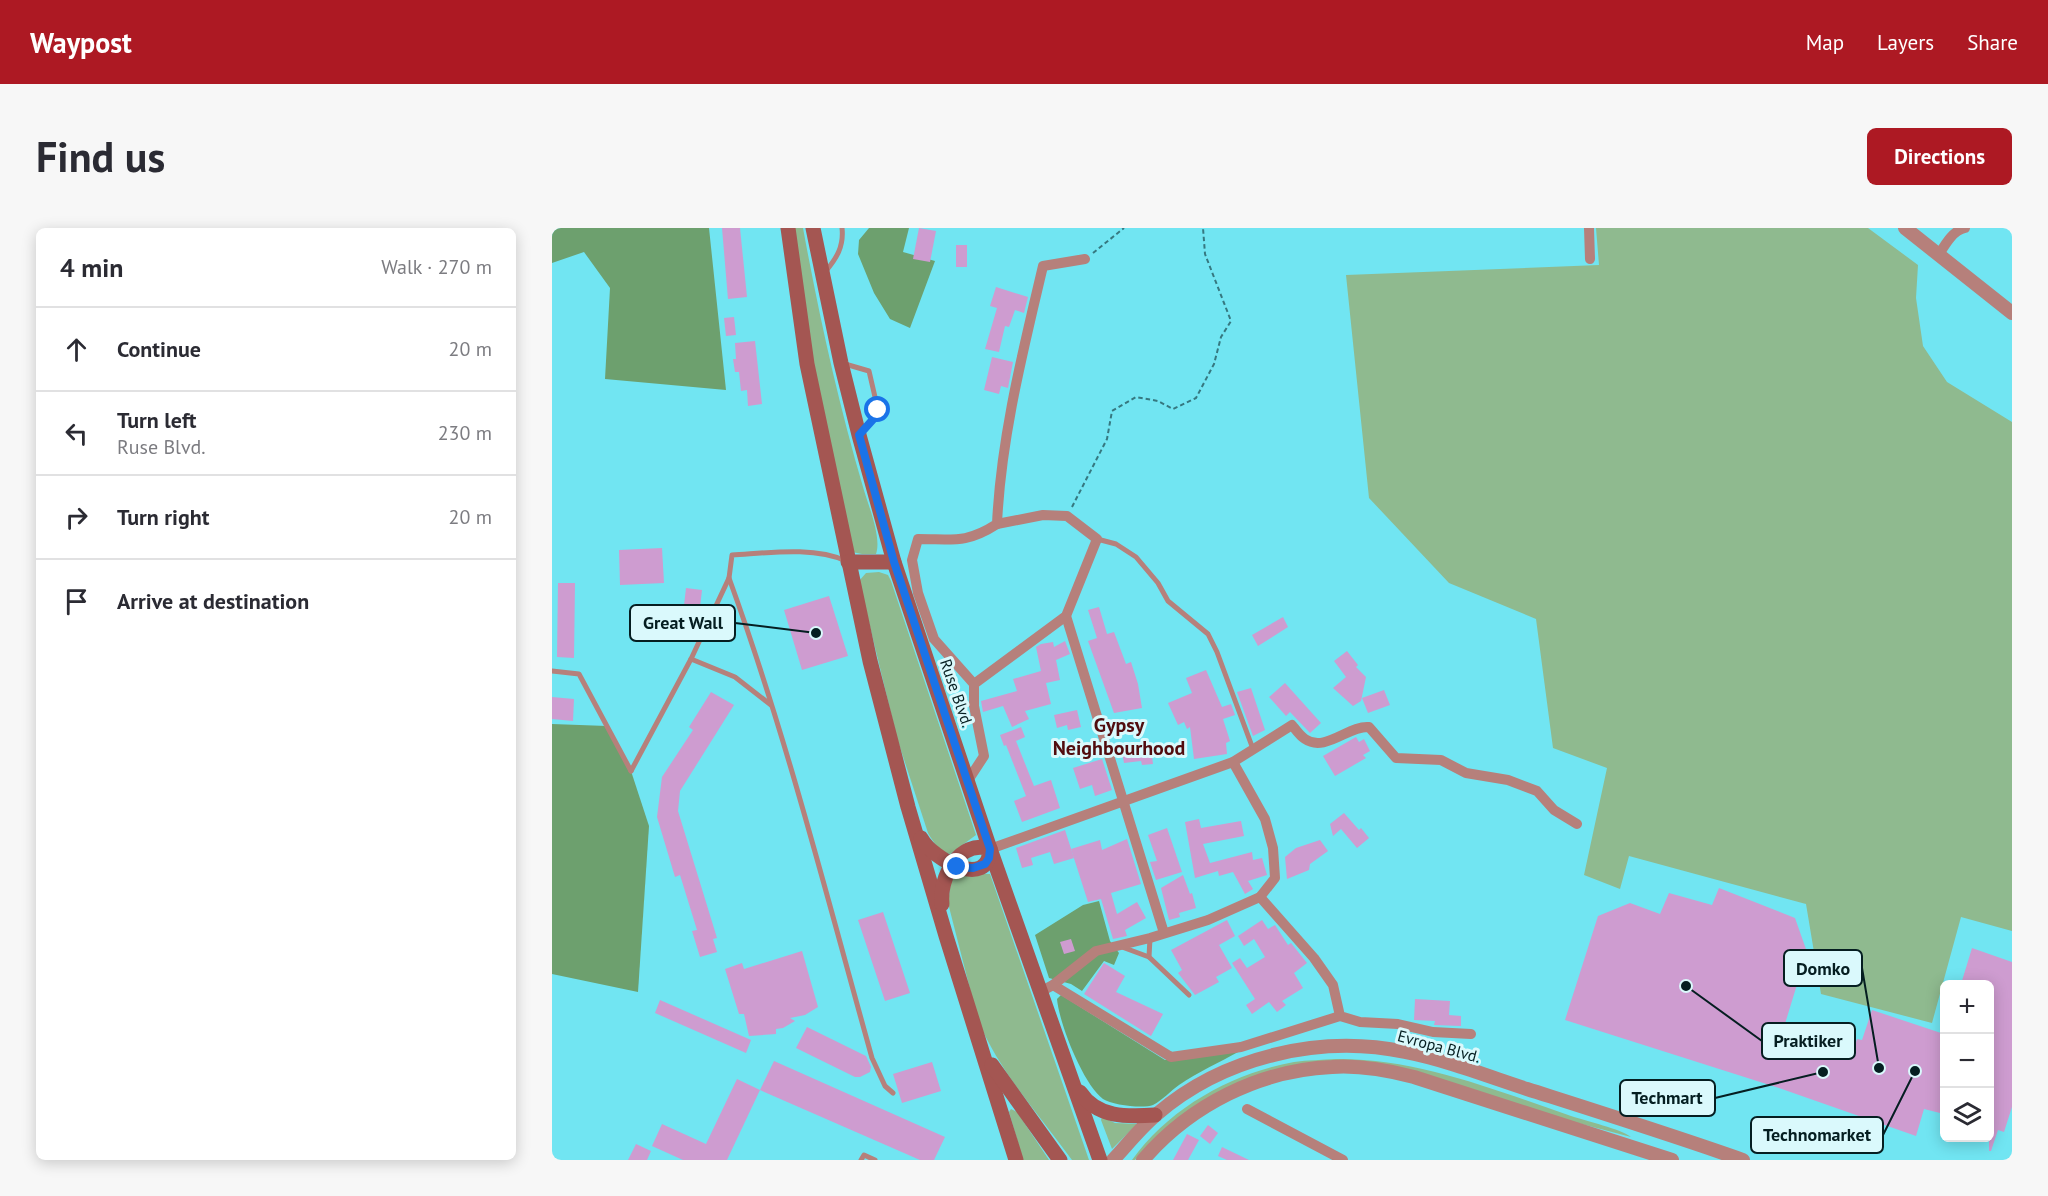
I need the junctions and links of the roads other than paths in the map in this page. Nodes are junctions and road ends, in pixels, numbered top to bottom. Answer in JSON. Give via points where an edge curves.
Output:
{"nodes":[{"id":1,"x":788,"y":228,"type":"edge"},
{"id":2,"x":813,"y":228,"type":"edge"},
{"id":3,"x":842,"y":228,"type":"edge"},
{"id":4,"x":1589,"y":228,"type":"edge"},
{"id":5,"x":1905,"y":228,"type":"edge"},
{"id":6,"x":1960,"y":228,"type":"edge"},
{"id":7,"x":1938,"y":255,"type":"junction"},
{"id":8,"x":1085,"y":259,"type":"road end"},
{"id":9,"x":1590,"y":260,"type":"dead end"},
{"id":10,"x":822,"y":275,"type":"junction"},
{"id":11,"x":2012,"y":313,"type":"edge"},
{"id":12,"x":841,"y":363,"type":"junction"},
{"id":13,"x":859,"y":435,"type":"junction"},
{"id":14,"x":997,"y":524,"type":"junction"},
{"id":15,"x":1096,"y":539,"type":"junction"},
{"id":16,"x":848,"y":562,"type":"junction"},
{"id":17,"x":894,"y":562,"type":"junction"},
{"id":18,"x":729,"y":578,"type":"junction"},
{"id":19,"x":1065,"y":616,"type":"junction"},
{"id":20,"x":691,"y":659,"type":"junction"},
{"id":21,"x":552,"y":672,"type":"edge"},
{"id":22,"x":974,"y":684,"type":"junction"},
{"id":23,"x":772,"y":706,"type":"junction"},
{"id":24,"x":1253,"y":749,"type":"junction"},
{"id":25,"x":1233,"y":762,"type":"junction"},
{"id":26,"x":968,"y":782,"type":"junction"},
{"id":27,"x":1124,"y":800,"type":"junction"},
{"id":28,"x":908,"y":807,"type":"junction"},
{"id":29,"x":1577,"y":824,"type":"dead end"},
{"id":30,"x":990,"y":849,"type":"junction"},
{"id":31,"x":952,"y":865,"type":"junction"},
{"id":32,"x":1260,"y":897,"type":"junction"},
{"id":33,"x":1164,"y":933,"type":"junction"},
{"id":34,"x":945,"y":936,"type":"junction"},
{"id":35,"x":1150,"y":938,"type":"junction"},
{"id":36,"x":1117,"y":946,"type":"junction"},
{"id":37,"x":1149,"y":957,"type":"junction"},
{"id":38,"x":1046,"y":988,"type":"junction"},
{"id":39,"x":1189,"y":995,"type":"dead end"},
{"id":40,"x":1340,"y":1016,"type":"junction"},
{"id":41,"x":1471,"y":1034,"type":"dead end"},
{"id":42,"x":980,"y":1044,"type":"junction"},
{"id":43,"x":1071,"y":1080,"type":"junction"},
{"id":44,"x":893,"y":1094,"type":"dead end"},
{"id":45,"x":1247,"y":1109,"type":"dead end"},
{"id":46,"x":1155,"y":1115,"type":"junction"},
{"id":47,"x":1014,"y":1159,"type":"edge"},
{"id":48,"x":861,"y":1160,"type":"edge"},
{"id":49,"x":875,"y":1160,"type":"edge"},
{"id":50,"x":1060,"y":1160,"type":"edge"},
{"id":51,"x":1100,"y":1160,"type":"edge"},
{"id":52,"x":1113,"y":1160,"type":"edge"},
{"id":53,"x":1143,"y":1160,"type":"edge"},
{"id":54,"x":1343,"y":1160,"type":"edge"},
{"id":55,"x":1672,"y":1160,"type":"edge"},
{"id":56,"x":1743,"y":1160,"type":"edge"}],
"edges":[{"from":1,"to":16,"type":"main road","via":[[807,364]]},
{"from":2,"to":10,"type":"main road","name":"Ruse Blvd."},
{"from":3,"to":10,"type":"lane","via":[[844,241]]},
{"from":4,"to":9,"type":"street"},
{"from":5,"to":7,"type":"street"},
{"from":6,"to":7,"type":"street"},
{"from":7,"to":11,"type":"street"},
{"from":8,"to":14,"type":"street","via":[[1043,266],[1015,394],[999,485]]},
{"from":10,"to":12,"type":"main road","name":"Ruse Blvd."},
{"from":12,"to":13,"type":"main road","name":"Ruse Blvd."},
{"from":12,"to":13,"type":"lane","via":[[868,371],[878,410]]},
{"from":13,"to":17,"type":"main road","name":"Ruse Blvd."},
{"from":14,"to":15,"type":"street","via":[[1043,515],[1067,516]]},
{"from":14,"to":22,"type":"street","via":[[966,539],[918,539],[912,560],[918,593],[934,639]]},
{"from":15,"to":19,"type":"street"},
{"from":15,"to":24,"type":"lane","via":[[1116,544],[1136,557],[1168,601],[1208,634]]},
{"from":16,"to":17,"type":"main road"},
{"from":16,"to":18,"type":"lane","via":[[832,555],[732,555]]},
{"from":16,"to":28,"type":"main road"},
{"from":17,"to":26,"type":"main road","name":"Ruse Blvd."},
{"from":18,"to":20,"type":"lane"},
{"from":18,"to":23,"type":"lane"},
{"from":19,"to":22,"type":"street"},
{"from":19,"to":27,"type":"street"},
{"from":20,"to":21,"type":"lane","via":[[631,771],[579,674]]},
{"from":20,"to":23,"type":"lane","via":[[735,677]]},
{"from":22,"to":26,"type":"street","via":[[974,706],[984,756]]},
{"from":23,"to":44,"type":"lane","via":[[872,1058]]},
{"from":24,"to":25,"type":"street"},
{"from":24,"to":29,"type":"street","via":[[1292,725],[1303,739],[1317,743],[1361,726],[1369,727],[1396,758],[1441,760],[1466,772],[1508,780],[1537,791],[1554,810]]},
{"from":25,"to":27,"type":"street"},
{"from":25,"to":32,"type":"street","via":[[1265,819],[1273,848],[1275,878]]},
{"from":26,"to":30,"type":"main road","name":"Ruse Blvd."},
{"from":27,"to":30,"type":"street"},
{"from":27,"to":33,"type":"street"},
{"from":28,"to":31,"type":"main road","via":[[925,844]]},
{"from":28,"to":34,"type":"main road"},
{"from":30,"to":31,"type":"main road","via":[[988,861],[982,866]]},
{"from":30,"to":38,"type":"main road","name":"Ruse Blvd."},
{"from":31,"to":34,"type":"main road","via":[[941,892]]},
{"from":32,"to":33,"type":"street","via":[[1208,920]]},
{"from":32,"to":40,"type":"street","via":[[1333,985]]},
{"from":33,"to":35,"type":"street"},
{"from":34,"to":42,"type":"main road"},
{"from":35,"to":36,"type":"street"},
{"from":35,"to":37,"type":"lane"},
{"from":36,"to":37,"type":"lane"},
{"from":36,"to":38,"type":"street","via":[[1096,951]]},
{"from":37,"to":39,"type":"lane"},
{"from":38,"to":40,"type":"street","via":[[1171,1057],[1241,1047]]},
{"from":38,"to":43,"type":"main road","name":"Ruse Blvd."},
{"from":40,"to":41,"type":"street","via":[[1360,1022]]},
{"from":42,"to":47,"type":"main road"},
{"from":42,"to":50,"type":"main road"},
{"from":43,"to":46,"type":"main road","via":[[1084,1099],[1101,1111],[1133,1117]]},
{"from":43,"to":51,"type":"main road","name":"Ruse Blvd."},
{"from":45,"to":54,"type":"street"},
{"from":46,"to":52,"type":"street","name":"Evropa Blvd."},
{"from":46,"to":56,"type":"street","name":"Evropa Blvd.","via":[[1200,1084],[1250,1062],[1308,1049],[1361,1046],[1427,1058]]},
{"from":48,"to":49,"type":"lane","via":[[864,1155]]},
{"from":53,"to":55,"type":"street","via":[[1174,1128],[1226,1095],[1257,1082],[1331,1066],[1372,1068],[1414,1077]]}]}
